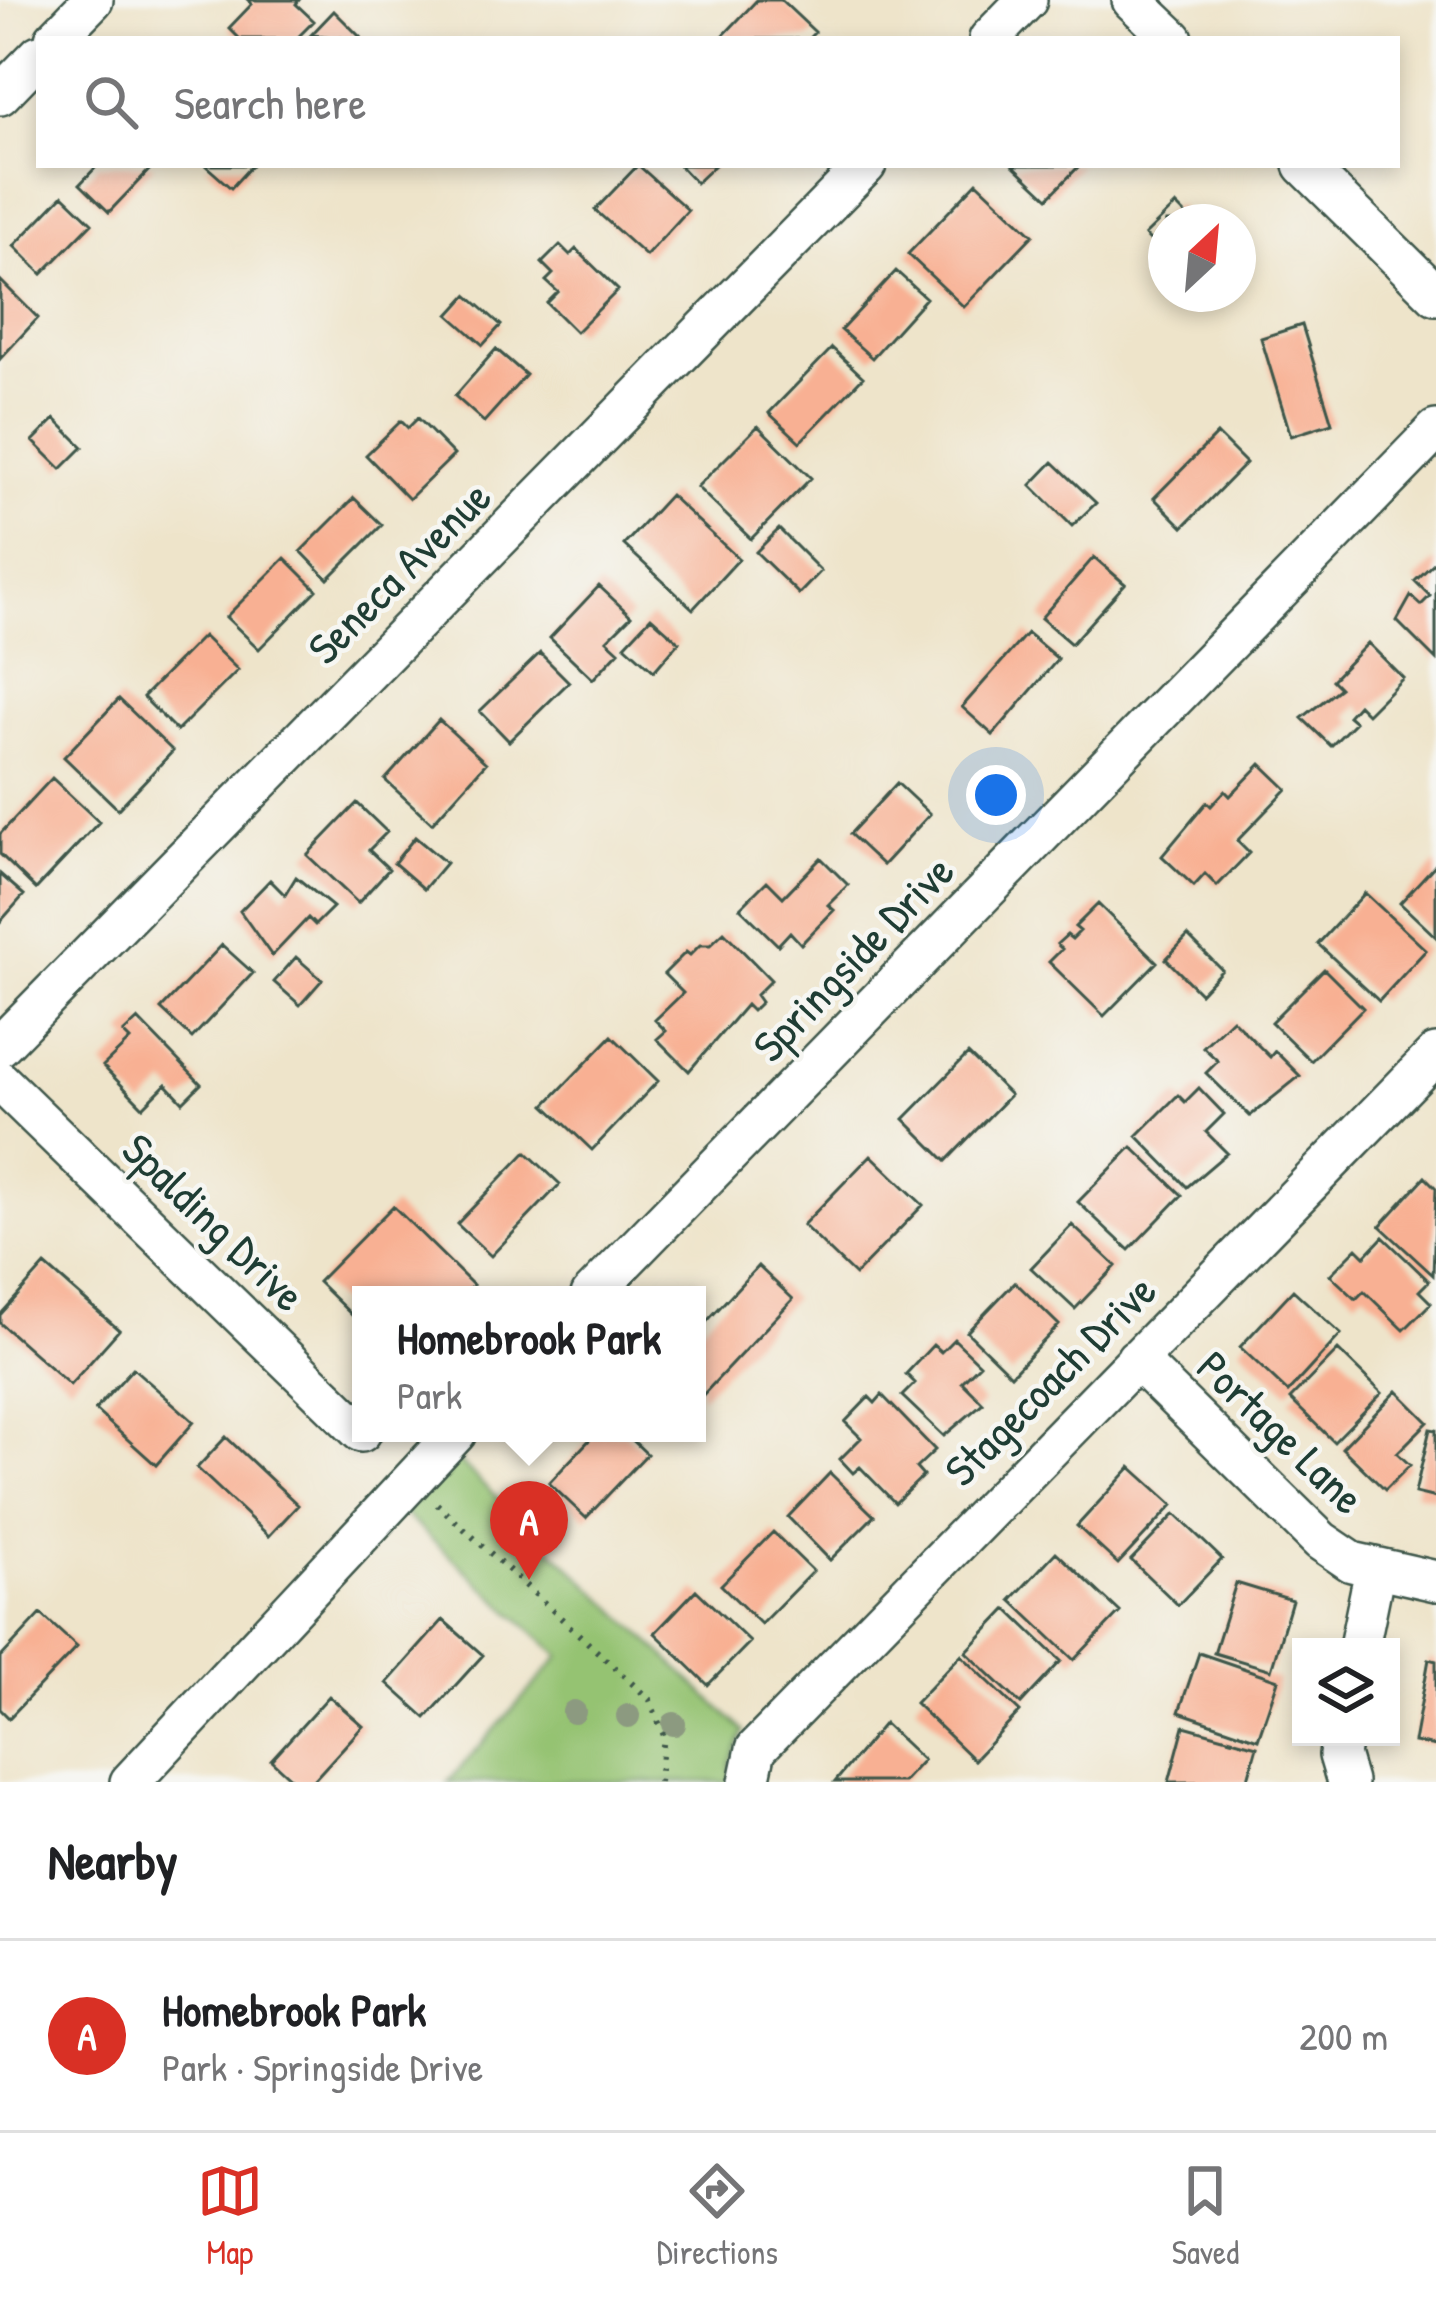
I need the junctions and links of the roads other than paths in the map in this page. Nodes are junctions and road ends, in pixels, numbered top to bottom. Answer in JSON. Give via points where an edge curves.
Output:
{"nodes":[{"id":1,"x":93,"y":0,"type":"edge"},
{"id":2,"x":1027,"y":0,"type":"edge"},
{"id":3,"x":1132,"y":0,"type":"edge"},
{"id":4,"x":58,"y":36,"type":"edge"},
{"id":5,"x":992,"y":36,"type":"edge"},
{"id":6,"x":1170,"y":36,"type":"edge"},
{"id":7,"x":36,"y":58,"type":"edge"},
{"id":8,"x":0,"y":95,"type":"edge"},
{"id":9,"x":863,"y":168,"type":"edge"},
{"id":10,"x":1307,"y":168,"type":"edge"},
{"id":11,"x":1436,"y":295,"type":"edge"},
{"id":12,"x":1436,"y":430,"type":"edge"},
{"id":13,"x":0,"y":1046,"type":"edge"},
{"id":14,"x":1436,"y":1054,"type":"edge"},
{"id":15,"x":0,"y":1081,"type":"edge"},
{"id":16,"x":600,"y":1286,"type":"edge"},
{"id":17,"x":1136,"y":1359,"type":"junction"},
{"id":18,"x":352,"y":1422,"type":"edge"},
{"id":19,"x":372,"y":1442,"type":"edge"},
{"id":20,"x":447,"y":1442,"type":"edge"},
{"id":21,"x":410,"y":1480,"type":"junction"},
{"id":22,"x":1376,"y":1569,"type":"junction"},
{"id":23,"x":1436,"y":1581,"type":"edge"},
{"id":24,"x":1361,"y":1638,"type":"edge"},
{"id":25,"x":1341,"y":1746,"type":"edge"},
{"id":26,"x":130,"y":1782,"type":"edge"},
{"id":27,"x":749,"y":1782,"type":"edge"},
{"id":28,"x":1347,"y":1782,"type":"edge"}],
"edges":[{"from":1,"to":4,"type":"street"},
{"from":2,"to":5,"type":"street"},
{"from":3,"to":6,"type":"street"},
{"from":7,"to":8,"type":"street"},
{"from":9,"to":13,"type":"street","name":"Seneca Avenue"},
{"from":10,"to":11,"type":"street"},
{"from":12,"to":16,"type":"street","name":"Springside Drive"},
{"from":14,"to":17,"type":"street","name":"Stagecoach Drive"},
{"from":15,"to":18,"type":"street","name":"Spalding Drive"},
{"from":17,"to":22,"type":"street","name":"Portage Lane","via":[[1321,1541]]},
{"from":17,"to":27,"type":"street","name":"Stagecoach Drive","via":[[756,1749]]},
{"from":19,"to":21,"type":"street","name":"Spalding Drive"},
{"from":20,"to":21,"type":"street"},
{"from":21,"to":26,"type":"street"},
{"from":22,"to":23,"type":"street","name":"Portage Lane"},
{"from":22,"to":24,"type":"street"},
{"from":25,"to":28,"type":"street"}]}
